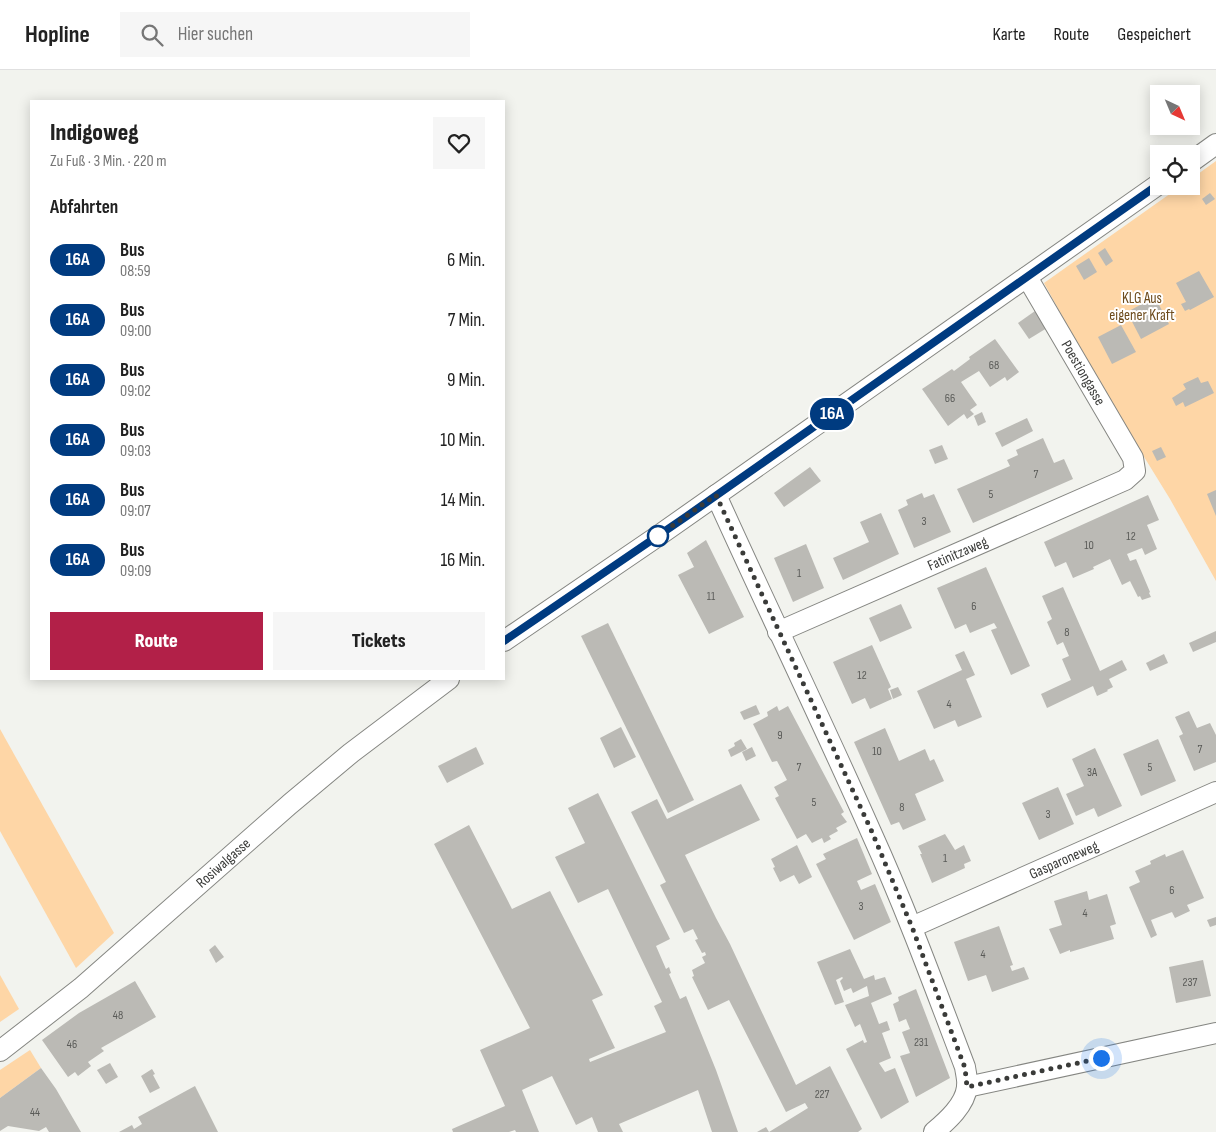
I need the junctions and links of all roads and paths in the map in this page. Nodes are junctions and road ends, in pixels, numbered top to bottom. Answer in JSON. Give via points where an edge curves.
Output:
{"nodes":[{"id":1,"x":1216,"y":144,"type":"edge"},
{"id":2,"x":1200,"y":156,"type":"edge"},
{"id":3,"x":1150,"y":190,"type":"edge"},
{"id":4,"x":1026,"y":276,"type":"junction"},
{"id":5,"x":1135,"y":471,"type":"joint"},
{"id":6,"x":716,"y":495,"type":"junction"},
{"id":7,"x":778,"y":632,"type":"junction"},
{"id":8,"x":505,"y":640,"type":"edge"},
{"id":9,"x":448,"y":680,"type":"edge"},
{"id":10,"x":1216,"y":792,"type":"edge"},
{"id":11,"x":912,"y":927,"type":"junction"},
{"id":12,"x":1216,"y":1034,"type":"edge"},
{"id":13,"x":0,"y":1051,"type":"edge"},
{"id":14,"x":967,"y":1087,"type":"junction"},
{"id":15,"x":934,"y":1132,"type":"edge"}],
"edges":[{"from":1,"to":2,"type":"street"},
{"from":3,"to":4,"type":"street"},
{"from":4,"to":5,"type":"street","name":"Poestiongasse","via":[[1133,458]]},
{"from":4,"to":6,"type":"street"},
{"from":5,"to":7,"type":"street","name":"Fatinitzaweg","via":[[1125,480]]},
{"from":6,"to":7,"type":"street"},
{"from":6,"to":8,"type":"street"},
{"from":7,"to":11,"type":"street","via":[[872,832]]},
{"from":9,"to":13,"type":"street","name":"Rosiwalgasse","via":[[351,753],[82,988]]},
{"from":10,"to":11,"type":"street","name":"Gasparoneweg"},
{"from":11,"to":14,"type":"street","via":[[965,1068]]},
{"from":12,"to":14,"type":"street"},
{"from":14,"to":15,"type":"street","via":[[963,1100]]}]}
